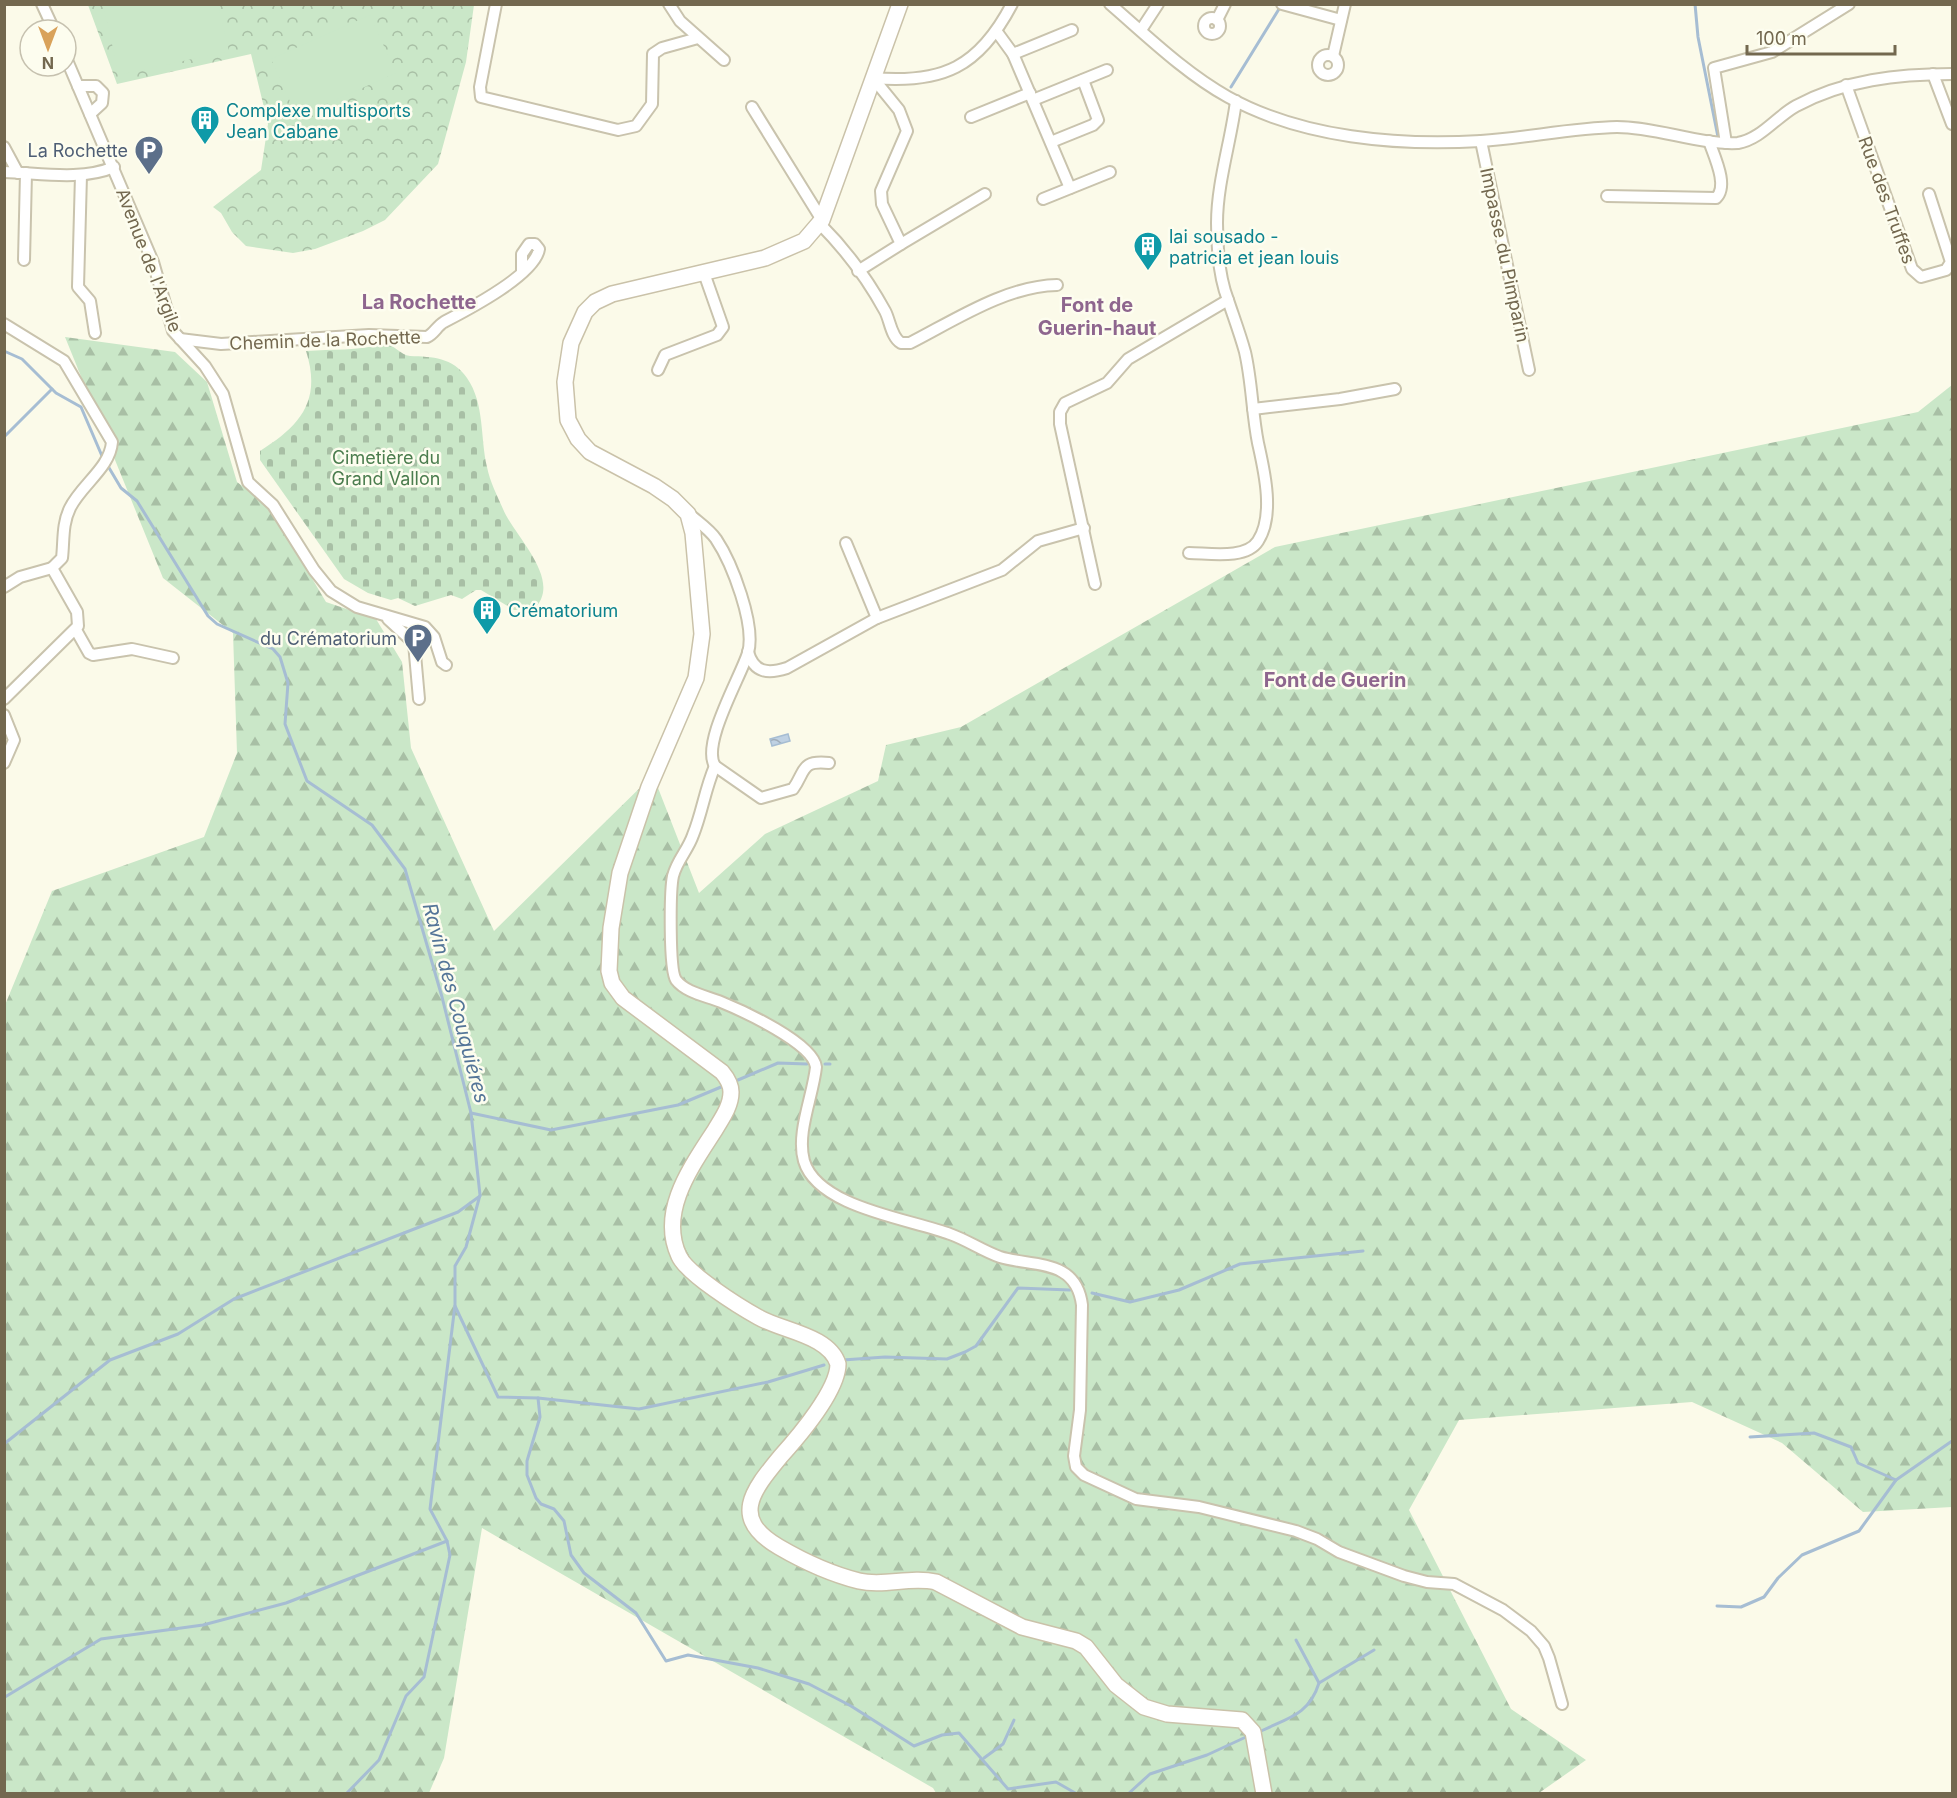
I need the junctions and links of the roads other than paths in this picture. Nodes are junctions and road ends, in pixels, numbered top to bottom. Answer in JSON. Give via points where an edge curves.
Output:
{"nodes":[{"id":1,"x":42,"y":4,"type":"edge"},
{"id":2,"x":496,"y":4,"type":"edge"},
{"id":3,"x":669,"y":4,"type":"edge"},
{"id":4,"x":900,"y":4,"type":"edge"},
{"id":5,"x":1012,"y":4,"type":"edge"},
{"id":6,"x":1110,"y":4,"type":"edge"},
{"id":7,"x":1158,"y":4,"type":"edge"},
{"id":8,"x":1225,"y":4,"type":"edge"},
{"id":9,"x":1282,"y":4,"type":"edge"},
{"id":10,"x":1345,"y":4,"type":"edge"},
{"id":11,"x":1850,"y":4,"type":"edge"},
{"id":12,"x":48,"y":18,"type":"edge"},
{"id":13,"x":1216,"y":20,"type":"dead end"},
{"id":14,"x":1341,"y":20,"type":"junction"},
{"id":15,"x":1072,"y":30,"type":"dead end"},
{"id":16,"x":1141,"y":30,"type":"junction"},
{"id":17,"x":997,"y":32,"type":"junction"},
{"id":18,"x":698,"y":38,"type":"junction"},
{"id":19,"x":1012,"y":54,"type":"junction"},
{"id":20,"x":1333,"y":56,"type":"dead end"},
{"id":21,"x":724,"y":60,"type":"dead end"},
{"id":22,"x":1107,"y":70,"type":"dead end"},
{"id":23,"x":1934,"y":74,"type":"junction"},
{"id":24,"x":1953,"y":74,"type":"edge"},
{"id":25,"x":75,"y":78,"type":"edge"},
{"id":26,"x":881,"y":78,"type":"junction"},
{"id":27,"x":1083,"y":80,"type":"junction"},
{"id":28,"x":1846,"y":85,"type":"junction"},
{"id":29,"x":78,"y":86,"type":"junction"},
{"id":30,"x":1031,"y":97,"type":"junction"},
{"id":31,"x":1236,"y":101,"type":"junction"},
{"id":32,"x":752,"y":108,"type":"dead end"},
{"id":33,"x":90,"y":114,"type":"junction"},
{"id":34,"x":972,"y":117,"type":"dead end"},
{"id":35,"x":1953,"y":124,"type":"edge"},
{"id":36,"x":1481,"y":141,"type":"junction"},
{"id":37,"x":1709,"y":141,"type":"junction"},
{"id":38,"x":1051,"y":142,"type":"junction"},
{"id":39,"x":1726,"y":143,"type":"junction"},
{"id":40,"x":4,"y":147,"type":"edge"},
{"id":41,"x":114,"y":167,"type":"junction"},
{"id":42,"x":4,"y":172,"type":"edge"},
{"id":43,"x":1110,"y":172,"type":"dead end"},
{"id":44,"x":22,"y":173,"type":"junction"},
{"id":45,"x":81,"y":175,"type":"junction"},
{"id":46,"x":1070,"y":188,"type":"junction"},
{"id":47,"x":985,"y":194,"type":"dead end"},
{"id":48,"x":1929,"y":194,"type":"dead end"},
{"id":49,"x":1607,"y":196,"type":"dead end"},
{"id":50,"x":1043,"y":199,"type":"dead end"},
{"id":51,"x":821,"y":222,"type":"junction"},
{"id":52,"x":901,"y":244,"type":"junction"},
{"id":53,"x":24,"y":260,"type":"dead end"},
{"id":54,"x":522,"y":271,"type":"dead end"},
{"id":55,"x":858,"y":271,"type":"junction"},
{"id":56,"x":704,"y":273,"type":"junction"},
{"id":57,"x":1057,"y":285,"type":"dead end"},
{"id":58,"x":1228,"y":300,"type":"junction"},
{"id":59,"x":4,"y":324,"type":"edge"},
{"id":60,"x":95,"y":333,"type":"dead end"},
{"id":61,"x":180,"y":339,"type":"junction"},
{"id":62,"x":658,"y":370,"type":"dead end"},
{"id":63,"x":1528,"y":370,"type":"dead end"},
{"id":64,"x":1395,"y":388,"type":"dead end"},
{"id":65,"x":1253,"y":409,"type":"junction"},
{"id":66,"x":688,"y":514,"type":"junction"},
{"id":67,"x":1084,"y":528,"type":"junction"},
{"id":68,"x":846,"y":543,"type":"dead end"},
{"id":69,"x":1189,"y":553,"type":"dead end"},
{"id":70,"x":52,"y":568,"type":"junction"},
{"id":71,"x":1095,"y":584,"type":"dead end"},
{"id":72,"x":4,"y":587,"type":"edge"},
{"id":73,"x":384,"y":616,"type":"junction"},
{"id":74,"x":877,"y":618,"type":"junction"},
{"id":75,"x":76,"y":630,"type":"junction"},
{"id":76,"x":748,"y":652,"type":"junction"},
{"id":77,"x":173,"y":658,"type":"dead end"},
{"id":78,"x":446,"y":665,"type":"dead end"},
{"id":79,"x":4,"y":699,"type":"edge"},
{"id":80,"x":419,"y":699,"type":"dead end"},
{"id":81,"x":4,"y":715,"type":"edge"},
{"id":82,"x":4,"y":763,"type":"edge"},
{"id":83,"x":829,"y":763,"type":"dead end"},
{"id":84,"x":715,"y":766,"type":"junction"},
{"id":85,"x":1562,"y":1704,"type":"dead end"},
{"id":86,"x":1264,"y":1794,"type":"edge"}],
"edges":[{"from":1,"to":12,"type":"street"},
{"from":2,"to":18,"type":"street","via":[[481,96],[618,130],[636,126],[651,108],[653,54],[658,49]]},
{"from":3,"to":18,"type":"street"},
{"from":4,"to":26,"type":"street"},
{"from":5,"to":17,"type":"street"},
{"from":6,"to":16,"type":"street"},
{"from":7,"to":16,"type":"street"},
{"from":8,"to":13,"type":"street"},
{"from":9,"to":14,"type":"street"},
{"from":10,"to":14,"type":"street"},
{"from":11,"to":39,"type":"street","via":[[1772,52],[1714,68]]},
{"from":14,"to":20,"type":"street"},
{"from":15,"to":19,"type":"street"},
{"from":16,"to":31,"type":"street","via":[[1195,75]]},
{"from":17,"to":19,"type":"street"},
{"from":17,"to":26,"type":"street","via":[[983,48],[951,71],[919,78]]},
{"from":18,"to":21,"type":"street"},
{"from":19,"to":30,"type":"street"},
{"from":22,"to":27,"type":"street"},
{"from":23,"to":24,"type":"street"},
{"from":23,"to":28,"type":"street"},
{"from":23,"to":35,"type":"street"},
{"from":25,"to":29,"type":"street","name":"Avenue de l'Argile"},
{"from":26,"to":51,"type":"street"},
{"from":26,"to":52,"type":"street","via":[[907,131],[880,196]]},
{"from":27,"to":30,"type":"street"},
{"from":27,"to":38,"type":"street","via":[[1098,120]]},
{"from":28,"to":39,"type":"street","via":[[1789,111],[1750,140]]},
{"from":28,"to":48,"type":"street","name":"Rue des Truffes","via":[[1912,269],[1921,277],[1946,270],[1951,262]]},
{"from":29,"to":33,"type":"street","name":"Avenue de l'Argile"},
{"from":29,"to":33,"type":"street","via":[[92,85],[103,93],[102,103]]},
{"from":30,"to":34,"type":"street"},
{"from":30,"to":38,"type":"street"},
{"from":31,"to":36,"type":"street","via":[[1296,123],[1350,135]]},
{"from":31,"to":58,"type":"street","via":[[1217,222],[1222,280]]},
{"from":32,"to":51,"type":"street"},
{"from":33,"to":41,"type":"street","name":"Avenue de l'Argile"},
{"from":36,"to":37,"type":"street","via":[[1617,127]]},
{"from":36,"to":63,"type":"street","name":"Impasse du Pimparin"},
{"from":37,"to":39,"type":"street"},
{"from":37,"to":49,"type":"street","via":[[1721,186],[1716,198]]},
{"from":38,"to":46,"type":"street"},
{"from":40,"to":44,"type":"street"},
{"from":41,"to":45,"type":"street"},
{"from":41,"to":61,"type":"street","name":"Avenue de l'Argile","via":[[153,262],[172,328]]},
{"from":42,"to":44,"type":"street"},
{"from":43,"to":46,"type":"street"},
{"from":44,"to":45,"type":"street"},
{"from":44,"to":53,"type":"street"},
{"from":45,"to":60,"type":"street","via":[[78,287],[90,301]]},
{"from":46,"to":50,"type":"street"},
{"from":47,"to":52,"type":"street"},
{"from":51,"to":55,"type":"street"},
{"from":51,"to":56,"type":"street","via":[[804,241],[791,248]]},
{"from":52,"to":55,"type":"street"},
{"from":54,"to":61,"type":"street","name":"Chemin de la Rochette","via":[[427,337],[369,335],[221,344]]},
{"from":55,"to":57,"type":"street","via":[[901,344],[1026,289]]},
{"from":56,"to":62,"type":"street","via":[[723,327],[717,335],[665,355]]},
{"from":56,"to":66,"type":"street","via":[[612,294],[595,302],[576,329],[566,367],[568,420],[583,446],[654,486]]},
{"from":58,"to":65,"type":"street","via":[[1246,355]]},
{"from":58,"to":67,"type":"street","via":[[1128,359],[1107,383],[1063,405],[1060,424]]},
{"from":59,"to":70,"type":"street","via":[[64,361],[112,442],[102,465],[70,507],[63,557]]},
{"from":61,"to":73,"type":"street","name":"Avenue de l'Argile","via":[[205,366],[223,394],[250,485],[273,505],[331,591],[349,604]]},
{"from":64,"to":65,"type":"street"},
{"from":65,"to":69,"type":"street","via":[[1267,493],[1258,541],[1241,552]]},
{"from":66,"to":76,"type":"street","via":[[715,538],[738,588],[747,625]]},
{"from":66,"to":86,"type":"street","via":[[702,610],[700,661],[693,687],[649,787],[620,873],[610,928],[609,971],[623,998],[723,1072],[730,1083],[729,1104],[681,1184],[674,1236],[680,1259],[758,1318],[827,1347],[838,1364],[832,1387],[756,1487],[751,1497],[751,1520],[763,1538],[844,1576],[862,1582],[936,1582],[1033,1631],[1076,1641],[1086,1647],[1124,1693],[1144,1707],[1176,1716],[1242,1720],[1253,1732]]},
{"from":67,"to":71,"type":"street"},
{"from":67,"to":74,"type":"street","via":[[1038,541],[1002,570]]},
{"from":68,"to":74,"type":"street"},
{"from":70,"to":72,"type":"street","via":[[20,577]]},
{"from":70,"to":75,"type":"street","via":[[77,612]]},
{"from":73,"to":78,"type":"street","name":"Avenue de l'Argile","via":[[428,629]]},
{"from":73,"to":80,"type":"street","via":[[414,642]]},
{"from":74,"to":76,"type":"street","via":[[797,664],[775,672],[754,667]]},
{"from":75,"to":77,"type":"street","via":[[88,653],[93,655],[132,649]]},
{"from":75,"to":79,"type":"street"},
{"from":76,"to":84,"type":"street","via":[[711,751]]},
{"from":81,"to":82,"type":"street","via":[[14,740]]},
{"from":83,"to":84,"type":"street","via":[[806,766],[793,789],[761,798]]},
{"from":84,"to":85,"type":"street","via":[[703,794],[693,836],[672,879],[673,973],[683,986],[745,1013],[804,1047],[813,1058],[816,1067],[803,1152],[815,1180],[830,1192],[867,1209],[951,1234],[999,1257],[1041,1263],[1074,1281],[1082,1305],[1080,1410],[1074,1456],[1076,1467],[1084,1475],[1142,1500],[1199,1507],[1296,1531],[1404,1576],[1454,1584],[1503,1610],[1531,1631],[1544,1646]]}]}
